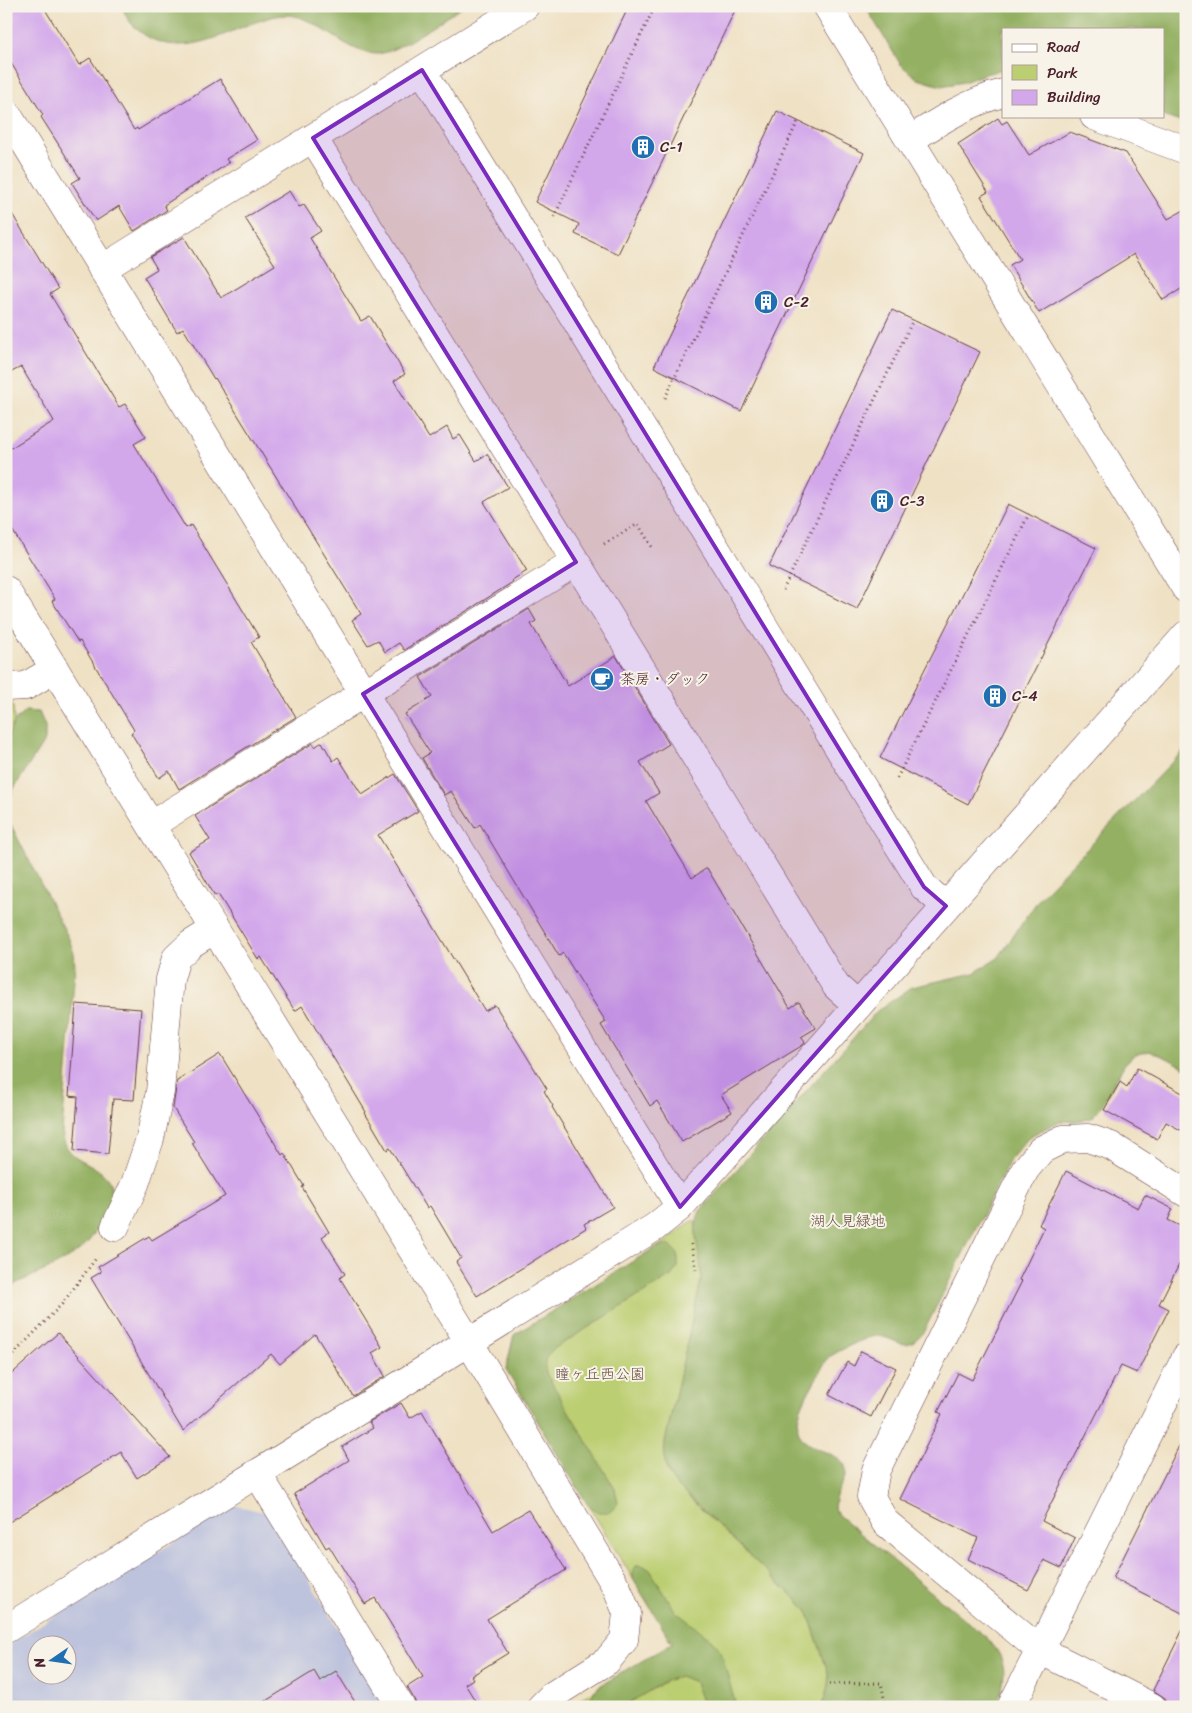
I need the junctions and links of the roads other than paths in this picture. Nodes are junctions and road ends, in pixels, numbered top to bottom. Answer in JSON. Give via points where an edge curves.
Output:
{"nodes":[{"id":1,"x":525,"y":6,"type":"edge"},
{"id":2,"x":827,"y":6,"type":"edge"},
{"id":3,"x":422,"y":70,"type":"junction"},
{"id":4,"x":1002,"y":93,"type":"edge"},
{"id":5,"x":6,"y":112,"type":"edge"},
{"id":6,"x":1099,"y":118,"type":"edge"},
{"id":7,"x":313,"y":138,"type":"junction"},
{"id":8,"x":910,"y":140,"type":"junction"},
{"id":9,"x":1186,"y":150,"type":"edge"},
{"id":10,"x":102,"y":269,"type":"junction"},
{"id":11,"x":576,"y":562,"type":"junction"},
{"id":12,"x":1186,"y":589,"type":"edge"},
{"id":13,"x":6,"y":590,"type":"edge"},
{"id":14,"x":1186,"y":635,"type":"edge"},
{"id":15,"x":55,"y":669,"type":"junction"},
{"id":16,"x":6,"y":687,"type":"edge"},
{"id":17,"x":363,"y":694,"type":"junction"},
{"id":18,"x":150,"y":825,"type":"junction"},
{"id":19,"x":946,"y":906,"type":"junction"},
{"id":20,"x":215,"y":929,"type":"junction"},
{"id":21,"x":858,"y":1006,"type":"junction"},
{"id":22,"x":1186,"y":1193,"type":"edge"},
{"id":23,"x":680,"y":1207,"type":"junction"},
{"id":24,"x":116,"y":1226,"type":"road end"},
{"id":25,"x":469,"y":1342,"type":"junction"},
{"id":26,"x":1186,"y":1358,"type":"edge"},
{"id":27,"x":257,"y":1473,"type":"junction"},
{"id":28,"x":6,"y":1629,"type":"edge"},
{"id":29,"x":1040,"y":1650,"type":"junction"},
{"id":30,"x":401,"y":1707,"type":"edge"},
{"id":31,"x":541,"y":1707,"type":"edge"},
{"id":32,"x":1011,"y":1707,"type":"edge"},
{"id":33,"x":1152,"y":1707,"type":"edge"}],
"edges":[{"from":1,"to":3,"type":"street"},
{"from":2,"to":8,"type":"street"},
{"from":3,"to":7,"type":"street"},
{"from":3,"to":19,"type":"street","via":[[924,887]]},
{"from":4,"to":8,"type":"street","via":[[947,116]]},
{"from":5,"to":10,"type":"street"},
{"from":6,"to":9,"type":"street"},
{"from":7,"to":10,"type":"street"},
{"from":7,"to":11,"type":"street"},
{"from":8,"to":12,"type":"street"},
{"from":10,"to":17,"type":"street"},
{"from":11,"to":17,"type":"street"},
{"from":11,"to":21,"type":"street","via":[[836,986]]},
{"from":13,"to":15,"type":"street"},
{"from":14,"to":19,"type":"street"},
{"from":15,"to":16,"type":"street","via":[[26,686]]},
{"from":15,"to":18,"type":"street"},
{"from":17,"to":18,"type":"street"},
{"from":17,"to":23,"type":"street"},
{"from":18,"to":20,"type":"street"},
{"from":19,"to":21,"type":"street"},
{"from":20,"to":24,"type":"street","via":[[176,958],[170,979],[160,1092],[150,1139],[136,1184]]},
{"from":20,"to":25,"type":"street"},
{"from":21,"to":23,"type":"street"},
{"from":22,"to":29,"type":"street","via":[[1111,1146],[1088,1138],[1063,1139],[1041,1150],[1025,1170],[876,1470],[871,1498],[885,1522]]},
{"from":23,"to":25,"type":"street","via":[[655,1227]]},
{"from":25,"to":27,"type":"street"},
{"from":25,"to":31,"type":"street","via":[[618,1588],[627,1613],[624,1640],[607,1661],[553,1695]]},
{"from":26,"to":29,"type":"street"},
{"from":27,"to":28,"type":"street"},
{"from":27,"to":30,"type":"street"},
{"from":29,"to":32,"type":"street"},
{"from":29,"to":33,"type":"street"}]}
